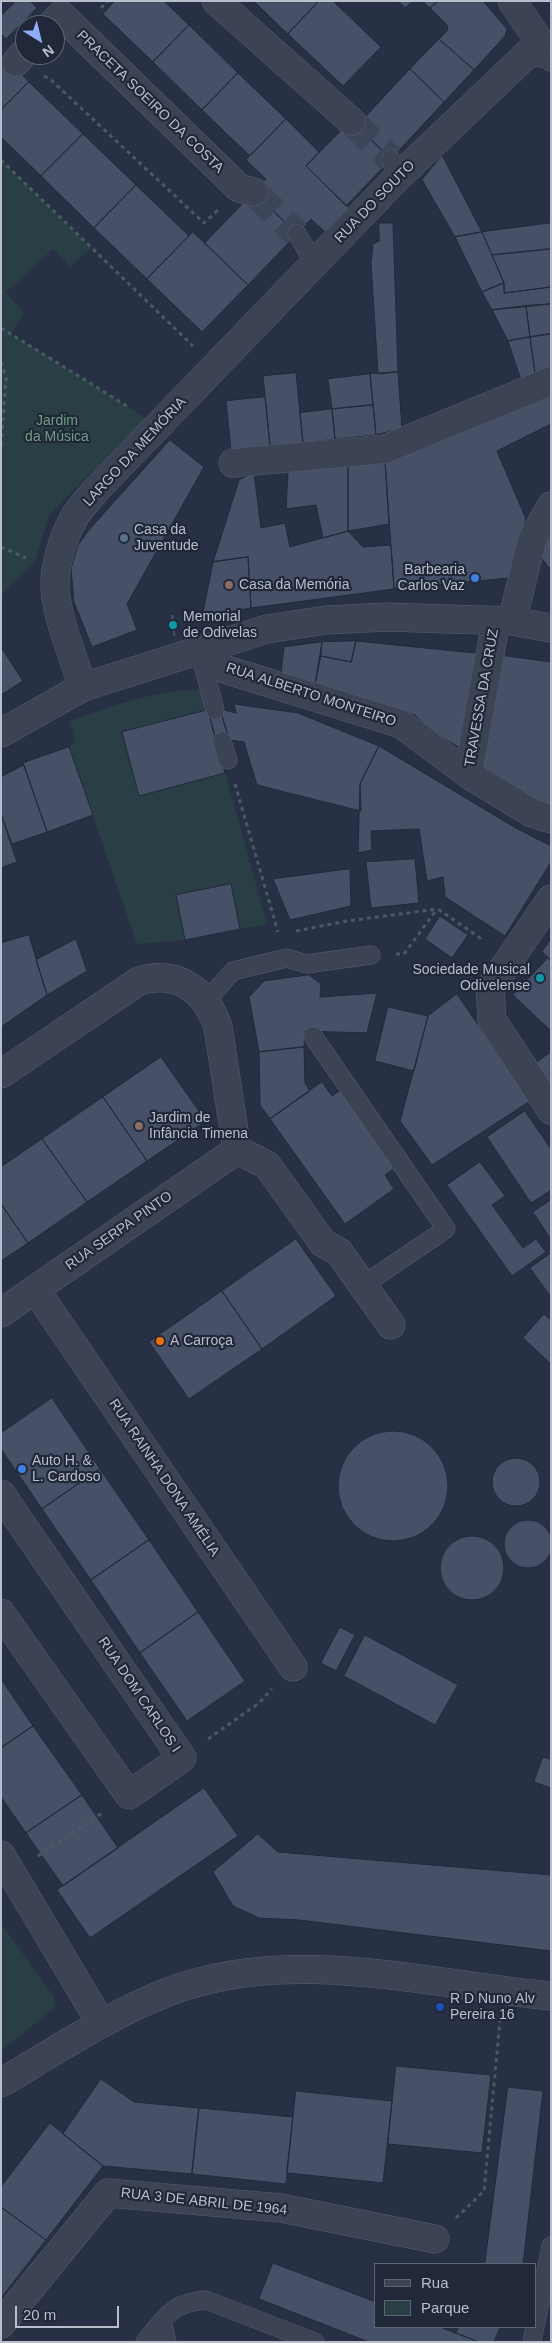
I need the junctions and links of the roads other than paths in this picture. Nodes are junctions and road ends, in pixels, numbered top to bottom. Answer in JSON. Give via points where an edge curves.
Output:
{"nodes":[{"id":1,"x":216,"y":1,"type":"edge"},
{"id":2,"x":512,"y":1,"type":"edge"},
{"id":3,"x":65,"y":19,"type":"edge"},
{"id":4,"x":542,"y":53,"type":"edge"},
{"id":5,"x":351,"y":121,"type":"tunnel mouth"},
{"id":6,"x":246,"y":190,"type":"tunnel mouth"},
{"id":7,"x":297,"y":234,"type":"tunnel mouth"},
{"id":8,"x":315,"y":264,"type":"junction"},
{"id":9,"x":216,"y":367,"type":"joint"},
{"id":10,"x":551,"y":381,"type":"edge"},
{"id":11,"x":233,"y":463,"type":"dead end"},
{"id":12,"x":551,"y":506,"type":"edge"},
{"id":13,"x":504,"y":621,"type":"junction"},
{"id":14,"x":551,"y":628,"type":"edge"},
{"id":15,"x":198,"y":649,"type":"junction"},
{"id":16,"x":83,"y":687,"type":"junction"},
{"id":17,"x":215,"y":710,"type":"dead end"},
{"id":18,"x":1,"y":733,"type":"edge"},
{"id":19,"x":222,"y":741,"type":"dead end"},
{"id":20,"x":228,"y":760,"type":"road end"},
{"id":21,"x":468,"y":774,"type":"junction"},
{"id":22,"x":551,"y":819,"type":"edge"},
{"id":23,"x":551,"y":898,"type":"edge"},
{"id":24,"x":371,"y":955,"type":"road end"},
{"id":25,"x":206,"y":1001,"type":"junction"},
{"id":26,"x":313,"y":1036,"type":"dead end"},
{"id":27,"x":1,"y":1074,"type":"edge"},
{"id":28,"x":551,"y":1110,"type":"edge"},
{"id":29,"x":237,"y":1150,"type":"junction"},
{"id":30,"x":362,"y":1285,"type":"junction"},
{"id":31,"x":35,"y":1289,"type":"junction"},
{"id":32,"x":1,"y":1312,"type":"edge"},
{"id":33,"x":391,"y":1325,"type":"dead end"},
{"id":34,"x":1,"y":1494,"type":"edge"},
{"id":35,"x":1,"y":1612,"type":"edge"},
{"id":36,"x":293,"y":1666,"type":"road end"},
{"id":37,"x":1,"y":1855,"type":"edge"},
{"id":38,"x":551,"y":1996,"type":"edge"},
{"id":39,"x":102,"y":2023,"type":"junction"},
{"id":40,"x":1,"y":2083,"type":"edge"},
{"id":41,"x":435,"y":2239,"type":"road end"},
{"id":42,"x":551,"y":2246,"type":"edge"},
{"id":43,"x":537,"y":2317,"type":"edge"},
{"id":44,"x":162,"y":2321,"type":"junction"},
{"id":45,"x":1,"y":2324,"type":"edge"},
{"id":46,"x":535,"y":2328,"type":"edge"},
{"id":47,"x":274,"y":2334,"type":"edge"},
{"id":48,"x":145,"y":2342,"type":"edge"},
{"id":49,"x":167,"y":2342,"type":"edge"},
{"id":50,"x":315,"y":2342,"type":"edge"},
{"id":51,"x":532,"y":2342,"type":"edge"}],
"edges":[{"from":1,"to":5,"type":"street"},
{"from":2,"to":4,"type":"street"},
{"from":3,"to":6,"type":"street","name":"PRACETA SOEIRO DA COSTA"},
{"from":4,"to":8,"type":"street","name":"RUA DO SOUTO","via":[[393,169]]},
{"from":7,"to":8,"type":"lane"},
{"from":8,"to":9,"type":"street","name":"RUA DO SOUTO"},
{"from":9,"to":16,"type":"street","name":"LARGO DA MEMÓRIA","via":[[95,491],[74,518],[63,543],[55,589]]},
{"from":10,"to":11,"type":"street","via":[[385,449]]},
{"from":12,"to":13,"type":"street","name":"TRAVESSA DA CRUZ","via":[[532,540]]},
{"from":13,"to":14,"type":"street"},
{"from":13,"to":15,"type":"street","via":[[387,617],[326,620],[267,629]]},
{"from":13,"to":21,"type":"street","name":"TRAVESSA DA CRUZ"},
{"from":15,"to":16,"type":"street"},
{"from":15,"to":17,"type":"lane"},
{"from":15,"to":21,"type":"street","name":"RUA ALBERTO MONTEIRO","via":[[224,669],[401,724]]},
{"from":16,"to":18,"type":"street"},
{"from":19,"to":20,"type":"lane"},
{"from":21,"to":22,"type":"street","name":"RUA ALBERTO MONTEIRO","via":[[532,813]]},
{"from":23,"to":28,"type":"street","via":[[490,988],[492,1020]]},
{"from":24,"to":25,"type":"lane","via":[[306,964],[287,958],[233,971]]},
{"from":25,"to":27,"type":"street","via":[[188,985],[175,979],[160,977],[139,981]]},
{"from":25,"to":29,"type":"street","via":[[218,1027]]},
{"from":26,"to":30,"type":"lane","via":[[446,1229]]},
{"from":29,"to":30,"type":"street","via":[[268,1165],[323,1243],[340,1252]]},
{"from":29,"to":31,"type":"street","name":"RUA SERPA PINTO"},
{"from":30,"to":33,"type":"street"},
{"from":31,"to":32,"type":"street","name":"RUA SERPA PINTO"},
{"from":31,"to":36,"type":"street","name":"RUA RAINHA DONA AMÉLIA"},
{"from":34,"to":35,"type":"street","name":"RUA DOM CARLOS I","via":[[182,1758],[129,1795]]},
{"from":37,"to":39,"type":"street"},
{"from":38,"to":39,"type":"street","via":[[322,1969],[269,1970],[212,1979],[168,1992]]},
{"from":39,"to":40,"type":"street"},
{"from":41,"to":45,"type":"street","name":"RUA 3 DE ABRIL DE 1964","via":[[281,2208],[108,2193]]},
{"from":42,"to":43,"type":"lane"},
{"from":44,"to":47,"type":"lane","via":[[171,2310],[188,2302],[206,2300]]},
{"from":44,"to":48,"type":"lane"},
{"from":44,"to":49,"type":"lane"},
{"from":46,"to":51,"type":"lane"},
{"from":47,"to":50,"type":"lane"}]}
